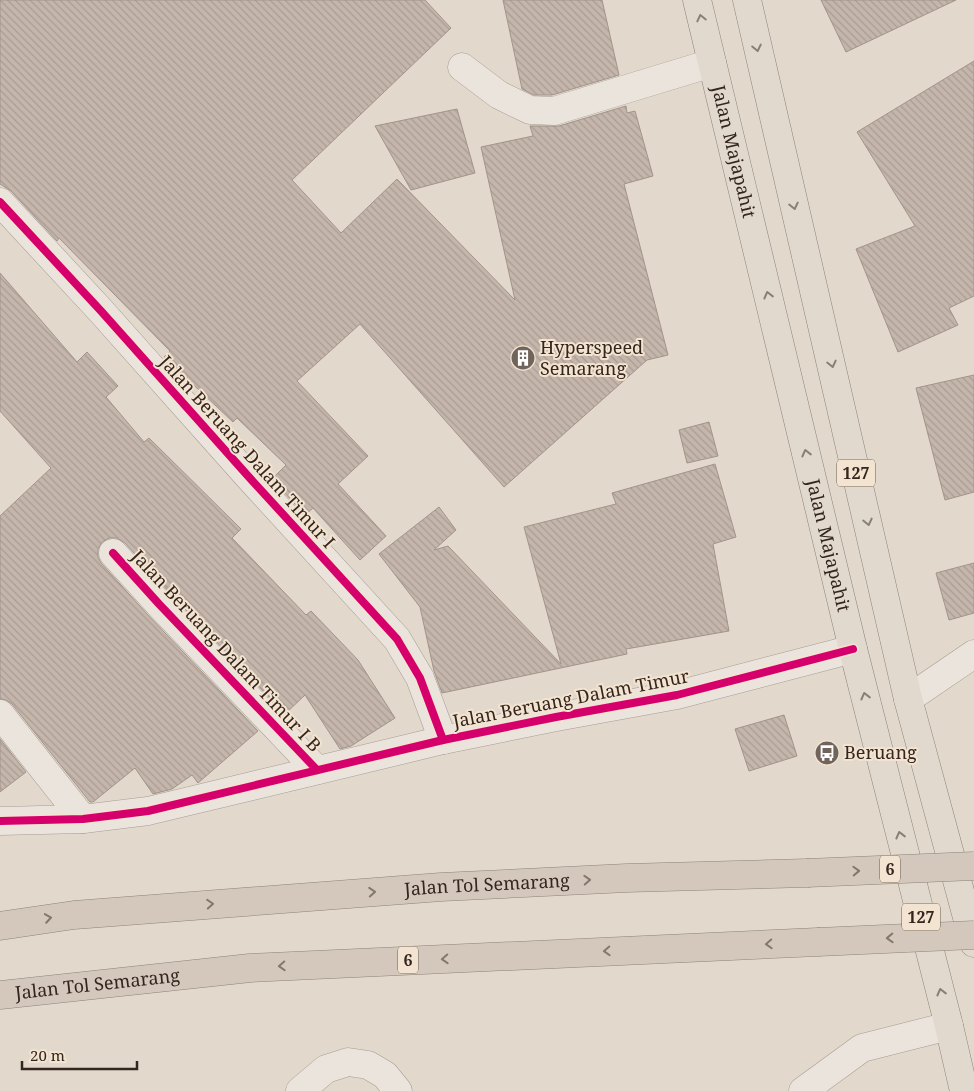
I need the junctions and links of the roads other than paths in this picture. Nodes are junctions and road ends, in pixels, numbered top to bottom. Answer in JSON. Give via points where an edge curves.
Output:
{"nodes":[{"id":1,"x":697,"y":0,"type":"edge"},
{"id":2,"x":747,"y":0,"type":"edge"},
{"id":3,"x":712,"y":63,"type":"junction"},
{"id":4,"x":462,"y":67,"type":"dead end"},
{"id":5,"x":0,"y":202,"type":"edge"},
{"id":6,"x":113,"y":553,"type":"dead end"},
{"id":7,"x":853,"y":649,"type":"junction"},
{"id":8,"x":974,"y":654,"type":"edge"},
{"id":9,"x":908,"y":699,"type":"junction"},
{"id":10,"x":0,"y":714,"type":"edge"},
{"id":11,"x":443,"y":740,"type":"junction"},
{"id":12,"x":317,"y":770,"type":"junction"},
{"id":13,"x":83,"y":819,"type":"junction"},
{"id":14,"x":0,"y":821,"type":"edge"},
{"id":15,"x":974,"y":866,"type":"edge"},
{"id":16,"x":0,"y":926,"type":"edge"},
{"id":17,"x":974,"y":935,"type":"edge"},
{"id":18,"x":974,"y":943,"type":"edge"},
{"id":19,"x":0,"y":995,"type":"edge"},
{"id":20,"x":949,"y":1026,"type":"junction"},
{"id":21,"x":300,"y":1091,"type":"edge"},
{"id":22,"x":398,"y":1091,"type":"edge"},
{"id":23,"x":803,"y":1091,"type":"edge"},
{"id":24,"x":964,"y":1091,"type":"edge"}],
"edges":[{"from":3,"to":1,"type":"main road","name":"Jalan Majapahit","number":"127","one_way":true},
{"from":2,"to":9,"type":"main road","number":"127","one_way":true},
{"from":3,"to":4,"type":"street","via":[[554,112],[530,110],[499,95]]},
{"from":7,"to":3,"type":"main road","name":"Jalan Majapahit","number":"127","one_way":true},
{"from":5,"to":11,"type":"street","name":"Jalan Beruang Dalam Timur I","via":[[397,639],[420,678]]},
{"from":6,"to":12,"type":"street","name":"Jalan Beruang Dalam Timur I B"},
{"from":7,"to":11,"type":"street","name":"Jalan Beruang Dalam Timur","via":[[677,695]]},
{"from":20,"to":7,"type":"main road","name":"Jalan Majapahit","number":"127","one_way":true},
{"from":8,"to":9,"type":"street"},
{"from":9,"to":18,"type":"main road","number":"127"},
{"from":10,"to":13,"type":"street"},
{"from":11,"to":12,"type":"street","name":"Jalan Beruang Dalam Timur"},
{"from":12,"to":13,"type":"street","name":"Jalan Beruang Dalam Timur","via":[[148,811]]},
{"from":13,"to":14,"type":"street","name":"Jalan Beruang Dalam Timur"},
{"from":16,"to":15,"type":"highway","name":"Jalan Tol Semarang","number":"6","one_way":true,"bridge":true,"via":[[74,915],[441,887]]},
{"from":17,"to":19,"type":"highway","name":"Jalan Tol Semarang","number":"6","one_way":true,"bridge":true,"via":[[250,968]]},
{"from":20,"to":23,"type":"street","via":[[862,1048]]},
{"from":20,"to":24,"type":"main road","name":"Jalan Majapahit","number":"127"},
{"from":21,"to":22,"type":"street","via":[[326,1069],[348,1062],[368,1065],[385,1076]]}]}
